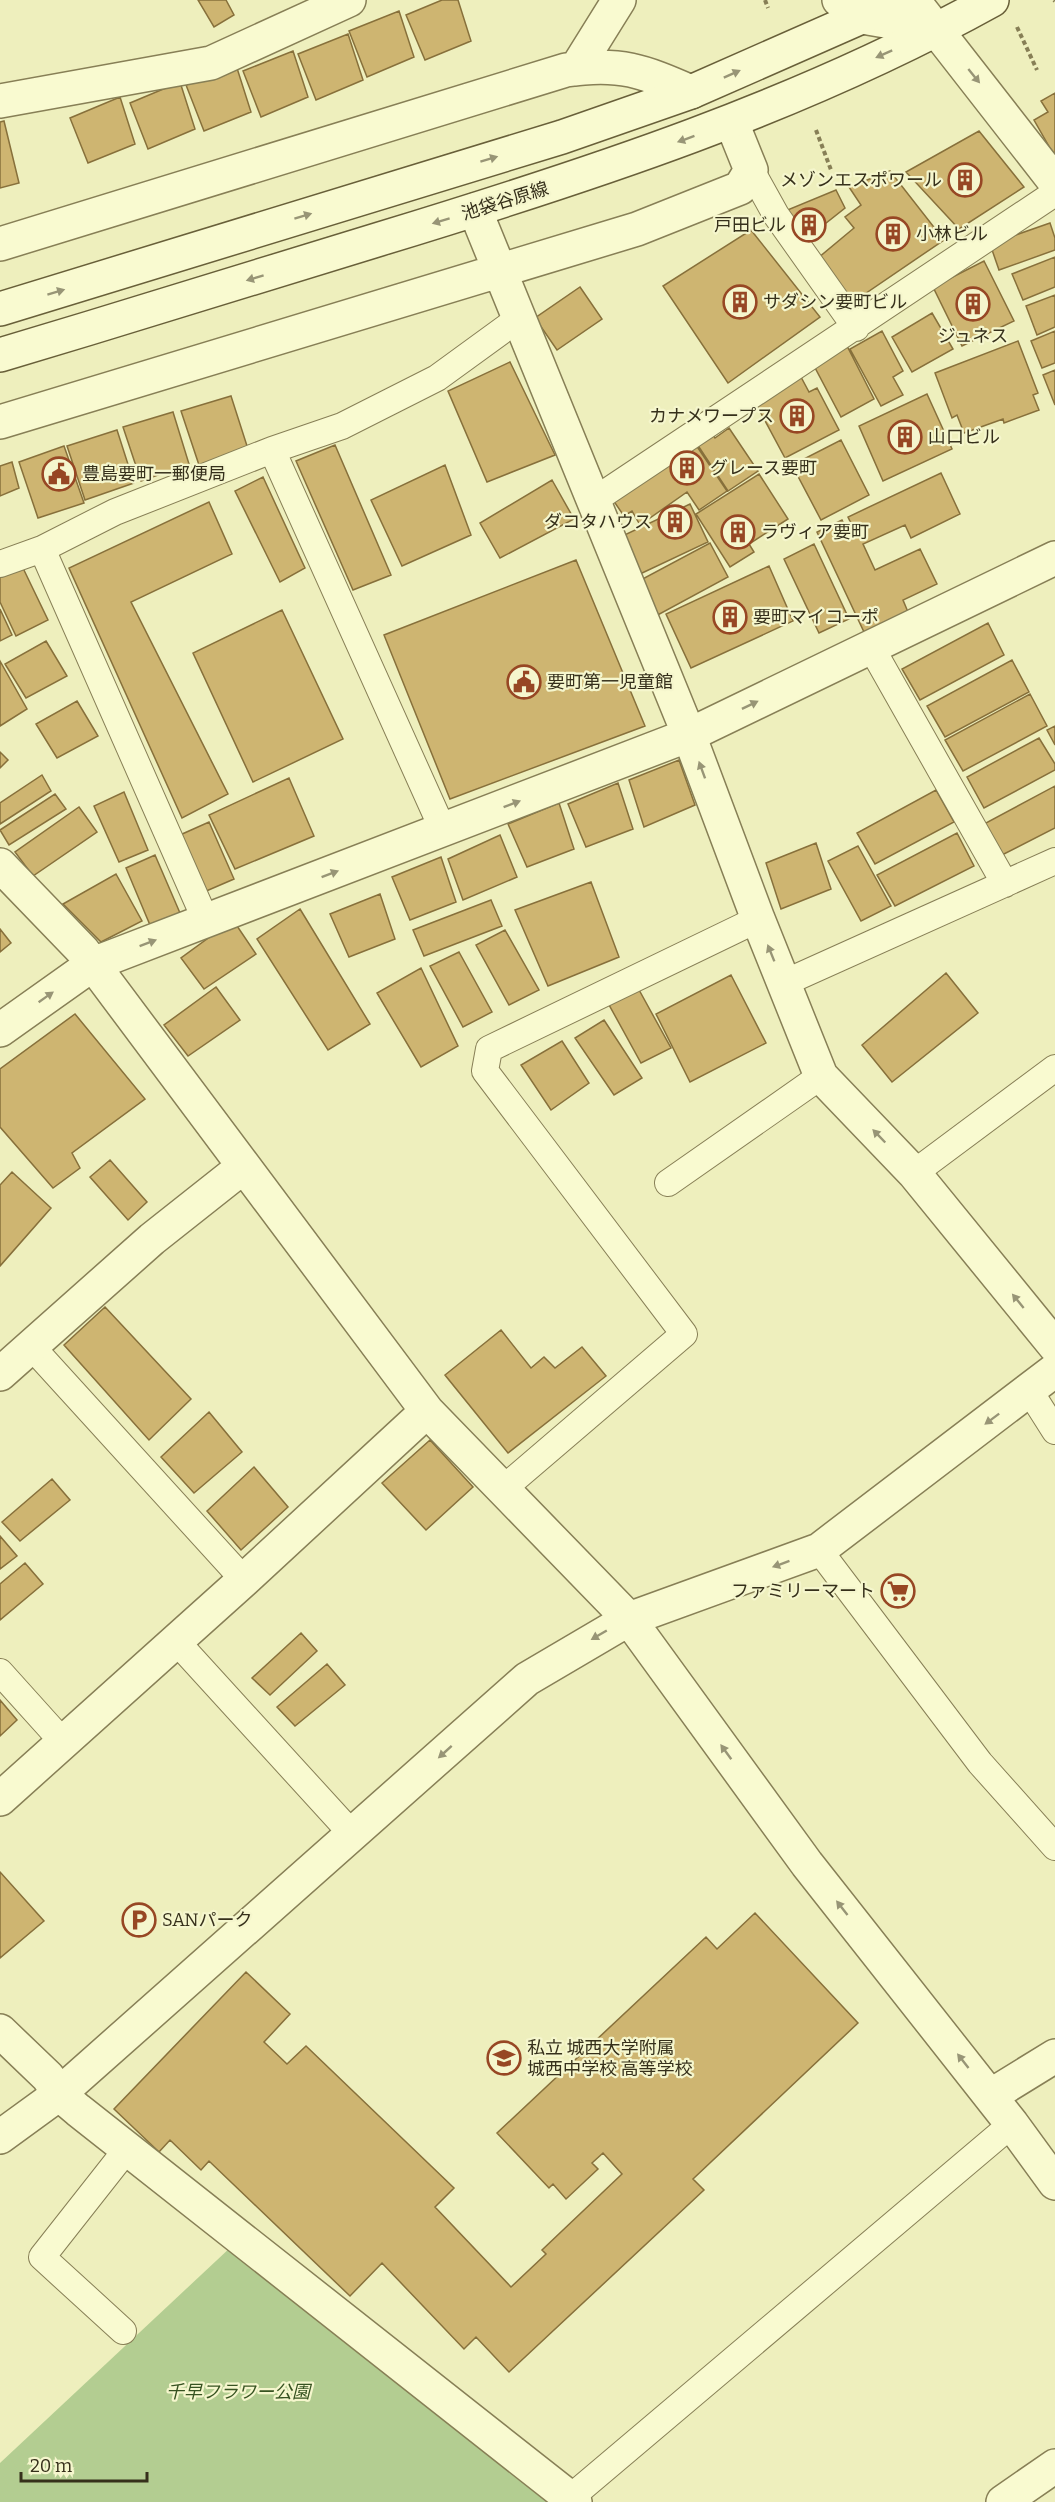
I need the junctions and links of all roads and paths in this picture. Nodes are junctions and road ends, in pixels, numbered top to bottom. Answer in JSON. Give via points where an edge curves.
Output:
{"nodes":[{"id":1,"x":349,"y":0,"type":"edge"},
{"id":2,"x":619,"y":0,"type":"edge"},
{"id":3,"x":765,"y":0,"type":"edge"},
{"id":4,"x":900,"y":0,"type":"edge"},
{"id":5,"x":914,"y":0,"type":"edge"},
{"id":6,"x":992,"y":0,"type":"edge"},
{"id":7,"x":313,"y":7,"type":"edge"},
{"id":8,"x":768,"y":8,"type":"dead end"},
{"id":9,"x":850,"y":9,"type":"edge"},
{"id":10,"x":1015,"y":22,"type":"dead end"},
{"id":11,"x":938,"y":30,"type":"junction"},
{"id":12,"x":576,"y":69,"type":"junction"},
{"id":13,"x":1036,"y":70,"type":"dead end"},
{"id":14,"x":691,"y":92,"type":"junction"},
{"id":15,"x":0,"y":101,"type":"edge"},
{"id":16,"x":732,"y":123,"type":"junction"},
{"id":17,"x":816,"y":130,"type":"dead end"},
{"id":18,"x":831,"y":170,"type":"dead end"},
{"id":19,"x":751,"y":171,"type":"junction"},
{"id":20,"x":1055,"y":182,"type":"edge"},
{"id":21,"x":1055,"y":193,"type":"edge"},
{"id":22,"x":475,"y":210,"type":"junction"},
{"id":23,"x":0,"y":244,"type":"edge"},
{"id":24,"x":499,"y":271,"type":"junction"},
{"id":25,"x":0,"y":309,"type":"edge"},
{"id":26,"x":518,"y":320,"type":"junction"},
{"id":27,"x":856,"y":328,"type":"junction"},
{"id":28,"x":0,"y":355,"type":"edge"},
{"id":29,"x":0,"y":422,"type":"edge"},
{"id":30,"x":272,"y":450,"type":"junction"},
{"id":31,"x":592,"y":501,"type":"junction"},
{"id":32,"x":42,"y":549,"type":"junction"},
{"id":33,"x":1055,"y":558,"type":"edge"},
{"id":34,"x":0,"y":564,"type":"edge"},
{"id":35,"x":871,"y":647,"type":"junction"},
{"id":36,"x":689,"y":735,"type":"junction"},
{"id":37,"x":443,"y":830,"type":"junction"},
{"id":38,"x":1055,"y":861,"type":"edge"},
{"id":39,"x":0,"y":865,"type":"edge"},
{"id":40,"x":1005,"y":884,"type":"junction"},
{"id":41,"x":758,"y":919,"type":"junction"},
{"id":42,"x":206,"y":921,"type":"junction"},
{"id":43,"x":93,"y":964,"type":"junction"},
{"id":44,"x":784,"y":983,"type":"junction"},
{"id":45,"x":0,"y":1030,"type":"edge"},
{"id":46,"x":1055,"y":1068,"type":"edge"},
{"id":47,"x":821,"y":1076,"type":"junction"},
{"id":48,"x":243,"y":1167,"type":"junction"},
{"id":49,"x":914,"y":1173,"type":"junction"},
{"id":50,"x":668,"y":1183,"type":"dead end"},
{"id":51,"x":1055,"y":1346,"type":"edge"},
{"id":52,"x":11,"y":1359,"type":"edge"},
{"id":53,"x":1055,"y":1370,"type":"edge"},
{"id":54,"x":1029,"y":1390,"type":"junction"},
{"id":55,"x":427,"y":1411,"type":"junction"},
{"id":56,"x":1055,"y":1431,"type":"edge"},
{"id":57,"x":504,"y":1488,"type":"junction"},
{"id":58,"x":819,"y":1550,"type":"junction"},
{"id":59,"x":244,"y":1581,"type":"junction"},
{"id":60,"x":629,"y":1619,"type":"junction"},
{"id":61,"x":176,"y":1641,"type":"junction"},
{"id":62,"x":0,"y":1672,"type":"edge"},
{"id":63,"x":63,"y":1742,"type":"junction"},
{"id":64,"x":0,"y":1799,"type":"edge"},
{"id":65,"x":353,"y":1835,"type":"junction"},
{"id":66,"x":1055,"y":1847,"type":"edge"},
{"id":67,"x":0,"y":2031,"type":"edge"},
{"id":68,"x":1055,"y":2056,"type":"edge"},
{"id":69,"x":59,"y":2094,"type":"junction"},
{"id":70,"x":990,"y":2096,"type":"junction"},
{"id":71,"x":1012,"y":2124,"type":"junction"},
{"id":72,"x":0,"y":2137,"type":"edge"},
{"id":73,"x":127,"y":2149,"type":"junction"},
{"id":74,"x":1055,"y":2183,"type":"edge"},
{"id":75,"x":123,"y":2331,"type":"dead end"},
{"id":76,"x":1055,"y":2466,"type":"edge"},
{"id":77,"x":572,"y":2500,"type":"edge"},
{"id":78,"x":1003,"y":2502,"type":"edge"}],
"edges":[{"from":1,"to":7,"type":"street"},
{"from":2,"to":12,"type":"street"},
{"from":3,"to":8,"type":"path"},
{"from":4,"to":9,"type":"street"},
{"from":5,"to":11,"type":"street"},
{"from":6,"to":11,"type":"street","name":"池袋谷原線"},
{"from":7,"to":15,"type":"street","via":[[211,63]]},
{"from":9,"to":11,"type":"street"},
{"from":14,"to":9,"type":"street","one_way":true},
{"from":10,"to":13,"type":"path"},
{"from":11,"to":16,"type":"street","name":"池袋谷原線","one_way":true},
{"from":11,"to":20,"type":"street","one_way":true},
{"from":12,"to":14,"type":"street","via":[[624,67]]},
{"from":12,"to":23,"type":"street"},
{"from":25,"to":14,"type":"street","one_way":true,"via":[[562,137]]},
{"from":16,"to":19,"type":"street"},
{"from":16,"to":22,"type":"street","name":"池袋谷原線","one_way":true},
{"from":17,"to":18,"type":"path"},
{"from":19,"to":24,"type":"street","via":[[740,188],[637,229]]},
{"from":19,"to":27,"type":"lane","via":[[776,215]]},
{"from":21,"to":27,"type":"lane"},
{"from":22,"to":24,"type":"street"},
{"from":22,"to":28,"type":"street","name":"池袋谷原線","one_way":true},
{"from":24,"to":26,"type":"street"},
{"from":24,"to":29,"type":"street"},
{"from":26,"to":30,"type":"lane","via":[[437,378],[342,426]]},
{"from":26,"to":31,"type":"street"},
{"from":27,"to":31,"type":"lane"},
{"from":30,"to":32,"type":"lane","via":[[115,512]]},
{"from":30,"to":37,"type":"lane"},
{"from":31,"to":36,"type":"street"},
{"from":32,"to":34,"type":"lane"},
{"from":32,"to":42,"type":"lane"},
{"from":33,"to":35,"type":"street"},
{"from":36,"to":35,"type":"street","one_way":true},
{"from":35,"to":40,"type":"lane"},
{"from":37,"to":36,"type":"street","one_way":true},
{"from":41,"to":36,"type":"street","one_way":true},
{"from":42,"to":37,"type":"street","one_way":true},
{"from":38,"to":40,"type":"lane"},
{"from":39,"to":43,"type":"street"},
{"from":40,"to":44,"type":"lane"},
{"from":44,"to":41,"type":"street","one_way":true},
{"from":41,"to":57,"type":"lane","via":[[489,1049],[484,1071],[684,1334]]},
{"from":43,"to":42,"type":"street","one_way":true},
{"from":45,"to":43,"type":"street","one_way":true},
{"from":43,"to":48,"type":"street"},
{"from":44,"to":47,"type":"street"},
{"from":46,"to":49,"type":"lane"},
{"from":49,"to":47,"type":"street","one_way":true},
{"from":47,"to":50,"type":"lane"},
{"from":48,"to":52,"type":"street"},
{"from":48,"to":55,"type":"street"},
{"from":51,"to":49,"type":"street","one_way":true},
{"from":52,"to":59,"type":"lane"},
{"from":53,"to":54,"type":"street"},
{"from":54,"to":56,"type":"lane"},
{"from":54,"to":58,"type":"street","one_way":true},
{"from":55,"to":57,"type":"street"},
{"from":55,"to":59,"type":"street"},
{"from":57,"to":60,"type":"street"},
{"from":58,"to":60,"type":"street","one_way":true},
{"from":58,"to":66,"type":"lane","via":[[980,1762]]},
{"from":59,"to":61,"type":"street"},
{"from":60,"to":65,"type":"street","one_way":true,"via":[[527,1679]]},
{"from":70,"to":60,"type":"street","one_way":true,"via":[[807,1864]]},
{"from":61,"to":63,"type":"street"},
{"from":61,"to":65,"type":"lane"},
{"from":62,"to":63,"type":"lane"},
{"from":63,"to":64,"type":"street"},
{"from":65,"to":69,"type":"street"},
{"from":67,"to":69,"type":"street","via":[[48,2077]]},
{"from":68,"to":70,"type":"street"},
{"from":69,"to":72,"type":"street"},
{"from":69,"to":73,"type":"street"},
{"from":70,"to":71,"type":"street"},
{"from":71,"to":74,"type":"street"},
{"from":71,"to":77,"type":"lane"},
{"from":73,"to":75,"type":"lane","via":[[42,2257]]},
{"from":73,"to":77,"type":"street"},
{"from":76,"to":78,"type":"street"}]}
